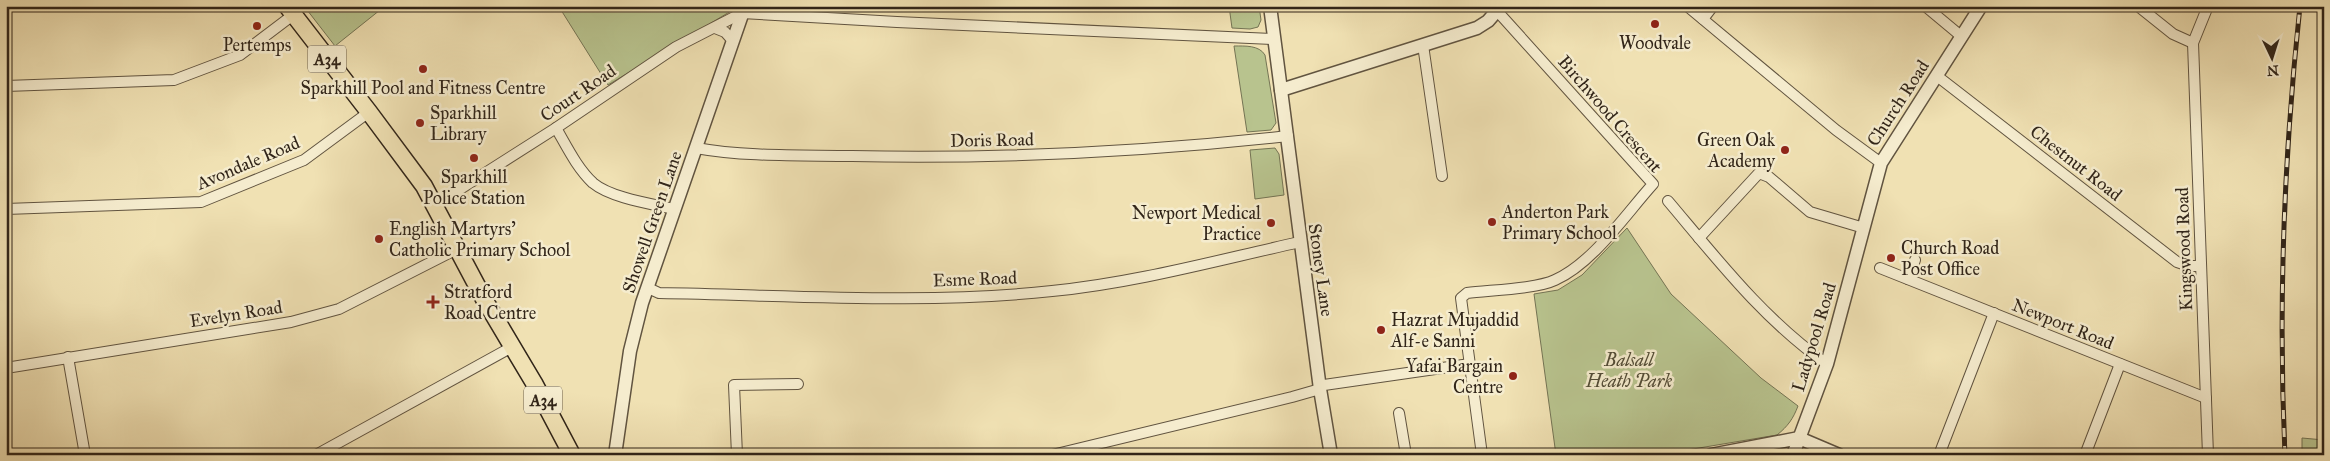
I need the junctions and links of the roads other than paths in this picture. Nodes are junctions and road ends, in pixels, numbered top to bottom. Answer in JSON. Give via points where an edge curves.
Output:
{"nodes":[{"id":1,"x":1270,"y":6,"type":"edge"},
{"id":2,"x":1687,"y":6,"type":"edge"},
{"id":3,"x":1714,"y":6,"type":"edge"},
{"id":4,"x":1925,"y":6,"type":"edge"},
{"id":5,"x":1981,"y":6,"type":"edge"},
{"id":6,"x":2138,"y":6,"type":"edge"},
{"id":7,"x":2208,"y":6,"type":"edge"},
{"id":8,"x":1496,"y":8,"type":"edge"},
{"id":9,"x":290,"y":10,"type":"edge"},
{"id":10,"x":744,"y":10,"type":"edge"},
{"id":11,"x":1704,"y":20,"type":"junction"},
{"id":12,"x":715,"y":28,"type":"junction"},
{"id":13,"x":1962,"y":36,"type":"junction"},
{"id":14,"x":1273,"y":39,"type":"junction"},
{"id":15,"x":733,"y":41,"type":"junction"},
{"id":16,"x":2193,"y":43,"type":"junction"},
{"id":17,"x":1423,"y":46,"type":"junction"},
{"id":18,"x":1937,"y":76,"type":"junction"},
{"id":19,"x":6,"y":86,"type":"edge"},
{"id":20,"x":1281,"y":90,"type":"junction"},
{"id":21,"x":369,"y":112,"type":"junction"},
{"id":22,"x":556,"y":128,"type":"junction"},
{"id":23,"x":1288,"y":136,"type":"junction"},
{"id":24,"x":696,"y":148,"type":"junction"},
{"id":25,"x":1881,"y":163,"type":"junction"},
{"id":26,"x":1442,"y":176,"type":"dead end"},
{"id":27,"x":1668,"y":201,"type":"dead end"},
{"id":28,"x":435,"y":205,"type":"junction"},
{"id":29,"x":6,"y":208,"type":"edge"},
{"id":30,"x":674,"y":209,"type":"junction"},
{"id":31,"x":1864,"y":228,"type":"junction"},
{"id":32,"x":1699,"y":238,"type":"junction"},
{"id":33,"x":1300,"y":242,"type":"junction"},
{"id":34,"x":457,"y":249,"type":"junction"},
{"id":35,"x":1915,"y":260,"type":"dead end"},
{"id":36,"x":2200,"y":266,"type":"junction"},
{"id":37,"x":1880,"y":268,"type":"dead end"},
{"id":38,"x":1908,"y":279,"type":"junction"},
{"id":39,"x":648,"y":288,"type":"junction"},
{"id":40,"x":1994,"y":313,"type":"junction"},
{"id":41,"x":512,"y":347,"type":"junction"},
{"id":42,"x":68,"y":357,"type":"junction"},
{"id":43,"x":1470,"y":364,"type":"junction"},
{"id":44,"x":1827,"y":364,"type":"junction"},
{"id":45,"x":2120,"y":364,"type":"junction"},
{"id":46,"x":6,"y":368,"type":"edge"},
{"id":47,"x":798,"y":384,"type":"dead end"},
{"id":48,"x":1320,"y":389,"type":"junction"},
{"id":49,"x":2206,"y":398,"type":"junction"},
{"id":50,"x":1399,"y":412,"type":"dead end"},
{"id":51,"x":1799,"y":438,"type":"junction"},
{"id":52,"x":85,"y":455,"type":"edge"},
{"id":53,"x":316,"y":455,"type":"edge"},
{"id":54,"x":571,"y":455,"type":"edge"},
{"id":55,"x":615,"y":455,"type":"edge"},
{"id":56,"x":736,"y":455,"type":"edge"},
{"id":57,"x":1052,"y":455,"type":"edge"},
{"id":58,"x":1331,"y":455,"type":"edge"},
{"id":59,"x":1406,"y":455,"type":"edge"},
{"id":60,"x":1482,"y":455,"type":"edge"},
{"id":61,"x":1711,"y":455,"type":"edge"},
{"id":62,"x":1793,"y":455,"type":"edge"},
{"id":63,"x":1839,"y":455,"type":"edge"},
{"id":64,"x":1939,"y":455,"type":"edge"},
{"id":65,"x":2086,"y":455,"type":"edge"},
{"id":66,"x":2208,"y":455,"type":"edge"}],
"edges":[{"from":1,"to":14,"type":"street","name":"Stoney Lane"},
{"from":2,"to":11,"type":"street"},
{"from":3,"to":11,"type":"street"},
{"from":4,"to":13,"type":"street"},
{"from":5,"to":13,"type":"street","name":"Church Road"},
{"from":6,"to":16,"type":"street","via":[[2172,34]]},
{"from":7,"to":16,"type":"street"},
{"from":8,"to":17,"type":"street","via":[[1488,21],[1477,28]]},
{"from":8,"to":43,"type":"street","name":"Birchwood Crescent","via":[[1653,184],[1575,268],[1545,284],[1464,295],[1460,303]]},
{"from":9,"to":19,"type":"street","via":[[240,56],[174,80]]},
{"from":9,"to":21,"type":"highway","number":"A34"},
{"from":10,"to":12,"type":"street","name":"Court Road"},
{"from":10,"to":14,"type":"street","via":[[906,23]]},
{"from":10,"to":15,"type":"street","name":"Showell Green Lane"},
{"from":11,"to":25,"type":"street","via":[[1836,130]]},
{"from":12,"to":15,"type":"street","via":[[725,32]]},
{"from":12,"to":22,"type":"street","name":"Court Road","via":[[676,47]]},
{"from":13,"to":18,"type":"street","name":"Church Road"},
{"from":14,"to":20,"type":"street","name":"Stoney Lane"},
{"from":15,"to":24,"type":"street","name":"Showell Green Lane"},
{"from":16,"to":36,"type":"street","name":"Kingswood Road"},
{"from":17,"to":20,"type":"street"},
{"from":17,"to":26,"type":"street"},
{"from":18,"to":25,"type":"street","name":"Church Road"},
{"from":18,"to":36,"type":"street","name":"Chestnut Road","via":[[2177,262]]},
{"from":20,"to":23,"type":"street","name":"Stoney Lane"},
{"from":21,"to":28,"type":"highway","number":"A34","via":[[414,171]]},
{"from":21,"to":29,"type":"street","name":"Avondale Road","via":[[304,160],[201,202]]},
{"from":22,"to":28,"type":"street","name":"Court Road"},
{"from":22,"to":30,"type":"street","via":[[580,169],[595,184],[617,194]]},
{"from":23,"to":24,"type":"street","name":"Doris Road","via":[[1013,156],[832,155],[716,152]]},
{"from":23,"to":33,"type":"street","name":"Stoney Lane"},
{"from":24,"to":30,"type":"street","name":"Showell Green Lane"},
{"from":25,"to":31,"type":"street","name":"Church Road"},
{"from":27,"to":32,"type":"street"},
{"from":28,"to":34,"type":"highway","number":"A34"},
{"from":30,"to":39,"type":"street","name":"Showell Green Lane"},
{"from":31,"to":32,"type":"street","via":[[1810,212],[1769,177],[1759,173]]},
{"from":31,"to":44,"type":"street","name":"Ladypool Road"},
{"from":32,"to":44,"type":"street","via":[[1766,314]]},
{"from":33,"to":39,"type":"street","name":"Esme Road","via":[[1108,284],[998,296],[788,296],[659,292]]},
{"from":33,"to":48,"type":"street","name":"Stoney Lane"},
{"from":34,"to":41,"type":"highway","number":"A34"},
{"from":34,"to":42,"type":"street","name":"Evelyn Road","via":[[339,309],[291,322]]},
{"from":35,"to":38,"type":"street"},
{"from":36,"to":49,"type":"street","name":"Kingswood Road"},
{"from":37,"to":38,"type":"street","name":"Newport Road"},
{"from":38,"to":40,"type":"street","name":"Newport Road"},
{"from":39,"to":55,"type":"street","name":"Showell Green Lane","via":[[630,351]]},
{"from":40,"to":45,"type":"street","name":"Newport Road"},
{"from":40,"to":64,"type":"street"},
{"from":41,"to":53,"type":"street"},
{"from":41,"to":54,"type":"highway","number":"A34"},
{"from":42,"to":46,"type":"street","name":"Evelyn Road"},
{"from":42,"to":52,"type":"street"},
{"from":43,"to":48,"type":"street","via":[[1324,385]]},
{"from":43,"to":60,"type":"street"},
{"from":44,"to":51,"type":"street","name":"Ladypool Road"},
{"from":45,"to":49,"type":"street","name":"Newport Road"},
{"from":45,"to":65,"type":"street"},
{"from":47,"to":56,"type":"street","via":[[734,385]]},
{"from":48,"to":57,"type":"street"},
{"from":48,"to":58,"type":"street","name":"Stoney Lane"},
{"from":49,"to":66,"type":"street","name":"Kingswood Road"},
{"from":50,"to":59,"type":"street"},
{"from":51,"to":61,"type":"street"},
{"from":51,"to":62,"type":"street","name":"Ladypool Road"},
{"from":51,"to":63,"type":"street"}]}
